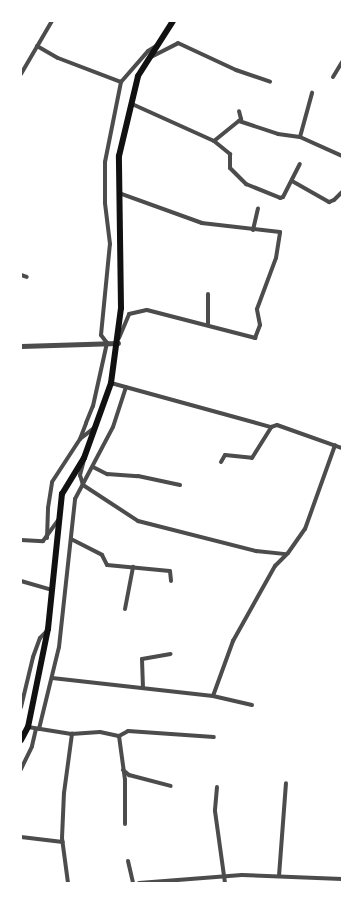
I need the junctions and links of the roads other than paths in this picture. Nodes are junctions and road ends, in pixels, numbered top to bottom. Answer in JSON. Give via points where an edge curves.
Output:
{"nodes":[{"id":1,"x":52,"y":21,"type":"edge"},
{"id":2,"x":173,"y":21,"type":"edge"},
{"id":3,"x":158,"y":45,"type":"junction"},
{"id":4,"x":37,"y":46,"type":"junction"},
{"id":5,"x":150,"y":57,"type":"junction"},
{"id":6,"x":342,"y":62,"type":"edge"},
{"id":7,"x":21,"y":74,"type":"edge"},
{"id":8,"x":333,"y":77,"type":"dead end"},
{"id":9,"x":121,"y":82,"type":"junction"},
{"id":10,"x":270,"y":82,"type":"dead end"},
{"id":11,"x":312,"y":93,"type":"dead end"},
{"id":12,"x":132,"y":104,"type":"junction"},
{"id":13,"x":239,"y":111,"type":"dead end"},
{"id":14,"x":239,"y":121,"type":"junction"},
{"id":15,"x":300,"y":137,"type":"junction"},
{"id":16,"x":214,"y":141,"type":"junction"},
{"id":17,"x":342,"y":156,"type":"edge"},
{"id":18,"x":300,"y":164,"type":"dead end"},
{"id":19,"x":292,"y":181,"type":"junction"},
{"id":20,"x":342,"y":192,"type":"edge"},
{"id":21,"x":119,"y":193,"type":"junction"},
{"id":22,"x":258,"y":209,"type":"dead end"},
{"id":23,"x":254,"y":230,"type":"junction"},
{"id":24,"x":21,"y":275,"type":"edge"},
{"id":25,"x":27,"y":277,"type":"dead end"},
{"id":26,"x":208,"y":294,"type":"dead end"},
{"id":27,"x":208,"y":325,"type":"junction"},
{"id":28,"x":106,"y":343,"type":"junction"},
{"id":29,"x":118,"y":343,"type":"junction"},
{"id":30,"x":21,"y":346,"type":"edge"},
{"id":31,"x":111,"y":383,"type":"junction"},
{"id":32,"x":126,"y":387,"type":"junction"},
{"id":33,"x":97,"y":426,"type":"junction"},
{"id":34,"x":271,"y":427,"type":"junction"},
{"id":35,"x":80,"y":439,"type":"junction"},
{"id":36,"x":336,"y":445,"type":"junction"},
{"id":37,"x":342,"y":448,"type":"edge"},
{"id":38,"x":84,"y":458,"type":"junction"},
{"id":39,"x":221,"y":462,"type":"dead end"},
{"id":40,"x":93,"y":467,"type":"junction"},
{"id":41,"x":83,"y":485,"type":"junction"},
{"id":42,"x":180,"y":485,"type":"dead end"},
{"id":43,"x":60,"y":517,"type":"junction"},
{"id":44,"x":47,"y":538,"type":"junction"},
{"id":45,"x":71,"y":539,"type":"junction"},
{"id":46,"x":21,"y":540,"type":"edge"},
{"id":47,"x":286,"y":554,"type":"junction"},
{"id":48,"x":133,"y":567,"type":"junction"},
{"id":49,"x":21,"y":581,"type":"edge"},
{"id":50,"x":170,"y":581,"type":"dead end"},
{"id":51,"x":52,"y":590,"type":"junction"},
{"id":52,"x":125,"y":609,"type":"dead end"},
{"id":53,"x":48,"y":629,"type":"junction"},
{"id":54,"x":171,"y":654,"type":"dead end"},
{"id":55,"x":52,"y":678,"type":"junction"},
{"id":56,"x":143,"y":688,"type":"junction"},
{"id":57,"x":213,"y":696,"type":"junction"},
{"id":58,"x":252,"y":705,"type":"dead end"},
{"id":59,"x":21,"y":707,"type":"edge"},
{"id":60,"x":28,"y":727,"type":"junction"},
{"id":61,"x":38,"y":729,"type":"junction"},
{"id":62,"x":72,"y":734,"type":"junction"},
{"id":63,"x":118,"y":736,"type":"junction"},
{"id":64,"x":214,"y":737,"type":"dead end"},
{"id":65,"x":21,"y":740,"type":"edge"},
{"id":66,"x":21,"y":769,"type":"edge"},
{"id":67,"x":123,"y":769,"type":"junction"},
{"id":68,"x":286,"y":783,"type":"dead end"},
{"id":69,"x":171,"y":786,"type":"dead end"},
{"id":70,"x":217,"y":787,"type":"dead end"},
{"id":71,"x":125,"y":824,"type":"dead end"},
{"id":72,"x":21,"y":837,"type":"edge"},
{"id":73,"x":63,"y":842,"type":"junction"},
{"id":74,"x":128,"y":861,"type":"dead end"},
{"id":75,"x":224,"y":876,"type":"junction"},
{"id":76,"x":279,"y":876,"type":"junction"},
{"id":77,"x":342,"y":879,"type":"edge"},
{"id":78,"x":68,"y":883,"type":"edge"},
{"id":79,"x":132,"y":883,"type":"edge"},
{"id":80,"x":139,"y":883,"type":"edge"},
{"id":81,"x":225,"y":883,"type":"edge"}],
"edges":[{"from":1,"to":4,"type":"street"},
{"from":2,"to":3,"type":"main road"},
{"from":3,"to":5,"type":"main road"},
{"from":3,"to":9,"type":"street","via":[[148,51]]},
{"from":4,"to":7,"type":"street"},
{"from":4,"to":9,"type":"street","via":[[58,58]]},
{"from":5,"to":10,"type":"street","via":[[178,43],[236,70]]},
{"from":5,"to":12,"type":"main road","via":[[138,76]]},
{"from":6,"to":8,"type":"street"},
{"from":9,"to":28,"type":"street","via":[[105,162],[105,203],[110,244],[101,335]]},
{"from":11,"to":15,"type":"street"},
{"from":12,"to":16,"type":"street"},
{"from":12,"to":21,"type":"main road","via":[[119,156]]},
{"from":13,"to":14,"type":"street"},
{"from":14,"to":15,"type":"street","via":[[278,134]]},
{"from":14,"to":16,"type":"street"},
{"from":15,"to":17,"type":"street"},
{"from":16,"to":19,"type":"street","via":[[230,154],[230,168],[246,184],[282,198]]},
{"from":18,"to":19,"type":"street"},
{"from":19,"to":20,"type":"street","via":[[329,202]]},
{"from":21,"to":23,"type":"street","via":[[202,223]]},
{"from":21,"to":29,"type":"main road","via":[[121,308]]},
{"from":22,"to":23,"type":"street"},
{"from":23,"to":27,"type":"street","via":[[280,232],[276,258],[257,309],[256,316],[260,323],[257,336]]},
{"from":24,"to":25,"type":"street"},
{"from":26,"to":27,"type":"street"},
{"from":27,"to":29,"type":"street","via":[[147,310],[135,312],[128,314]]},
{"from":28,"to":29,"type":"street"},
{"from":28,"to":30,"type":"street"},
{"from":28,"to":35,"type":"street","via":[[93,406]]},
{"from":29,"to":31,"type":"main road"},
{"from":31,"to":32,"type":"street"},
{"from":31,"to":33,"type":"main road"},
{"from":32,"to":34,"type":"street"},
{"from":32,"to":40,"type":"street","via":[[113,427]]},
{"from":33,"to":35,"type":"street"},
{"from":33,"to":38,"type":"main road"},
{"from":34,"to":36,"type":"street","via":[[277,425]]},
{"from":34,"to":39,"type":"street","via":[[252,458],[225,455]]},
{"from":35,"to":44,"type":"street","via":[[52,482]]},
{"from":36,"to":37,"type":"street"},
{"from":36,"to":47,"type":"street","via":[[305,529]]},
{"from":38,"to":41,"type":"street","via":[[80,475]]},
{"from":38,"to":43,"type":"main road","via":[[62,494]]},
{"from":40,"to":41,"type":"street"},
{"from":40,"to":42,"type":"street","via":[[107,474],[138,476]]},
{"from":41,"to":45,"type":"street","via":[[75,499]]},
{"from":41,"to":47,"type":"street","via":[[146,524],[256,551]]},
{"from":43,"to":44,"type":"street"},
{"from":43,"to":51,"type":"main road"},
{"from":44,"to":46,"type":"street","via":[[36,542]]},
{"from":45,"to":48,"type":"street","via":[[102,555],[107,565]]},
{"from":45,"to":55,"type":"street","via":[[59,647]]},
{"from":47,"to":57,"type":"street","via":[[275,566],[229,648]]},
{"from":48,"to":50,"type":"street","via":[[170,571]]},
{"from":48,"to":52,"type":"street"},
{"from":49,"to":51,"type":"street"},
{"from":51,"to":53,"type":"main road"},
{"from":53,"to":59,"type":"street","via":[[40,638],[33,657]]},
{"from":53,"to":60,"type":"main road"},
{"from":54,"to":56,"type":"street","via":[[142,659]]},
{"from":55,"to":56,"type":"street"},
{"from":55,"to":61,"type":"street"},
{"from":56,"to":57,"type":"street"},
{"from":57,"to":58,"type":"street"},
{"from":60,"to":61,"type":"street"},
{"from":60,"to":65,"type":"main road"},
{"from":61,"to":62,"type":"street"},
{"from":61,"to":66,"type":"street"},
{"from":62,"to":63,"type":"street","via":[[100,732]]},
{"from":62,"to":73,"type":"street","via":[[64,792]]},
{"from":63,"to":64,"type":"street","via":[[128,732]]},
{"from":63,"to":67,"type":"street"},
{"from":67,"to":69,"type":"street","via":[[129,775]]},
{"from":67,"to":71,"type":"street"},
{"from":68,"to":76,"type":"street"},
{"from":70,"to":75,"type":"street","via":[[215,811]]},
{"from":72,"to":73,"type":"street"},
{"from":73,"to":78,"type":"street"},
{"from":74,"to":79,"type":"street"},
{"from":75,"to":76,"type":"street"},
{"from":75,"to":80,"type":"street"},
{"from":75,"to":81,"type":"street"},
{"from":76,"to":77,"type":"street"}]}
